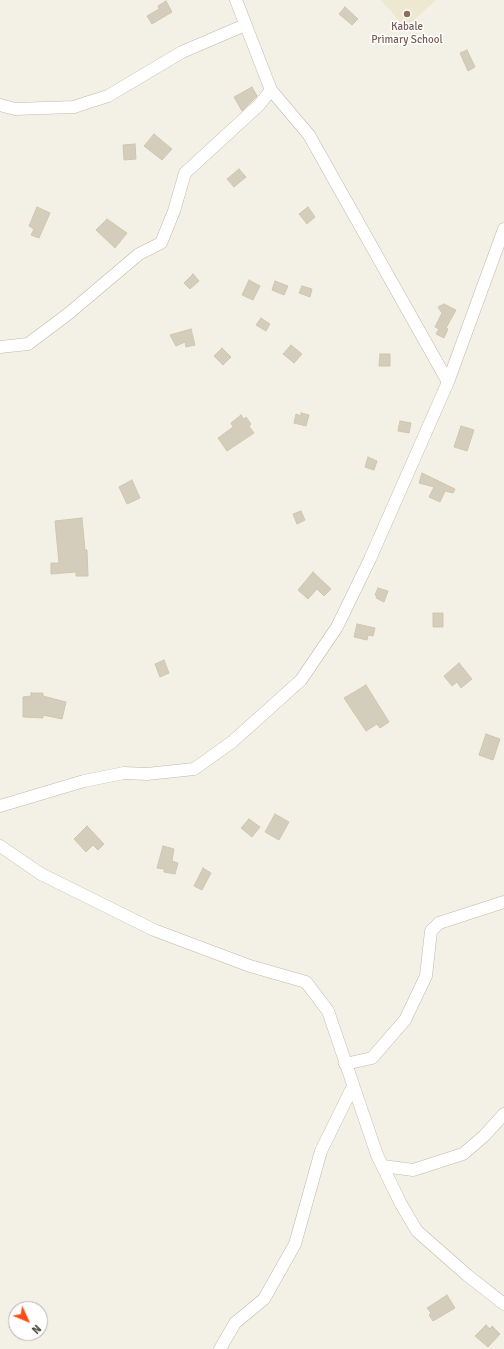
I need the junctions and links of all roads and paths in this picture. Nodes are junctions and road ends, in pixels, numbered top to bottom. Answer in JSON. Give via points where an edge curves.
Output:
{"nodes":[{"id":1,"x":236,"y":0,"type":"edge"},
{"id":2,"x":245,"y":25,"type":"junction"},
{"id":3,"x":271,"y":90,"type":"junction"},
{"id":4,"x":0,"y":105,"type":"edge"},
{"id":5,"x":504,"y":229,"type":"edge"},
{"id":6,"x":0,"y":347,"type":"edge"},
{"id":7,"x":448,"y":382,"type":"junction"},
{"id":8,"x":0,"y":806,"type":"edge"},
{"id":9,"x":0,"y":846,"type":"edge"},
{"id":10,"x":504,"y":902,"type":"edge"},
{"id":11,"x":345,"y":1064,"type":"junction"},
{"id":12,"x":353,"y":1086,"type":"junction"},
{"id":13,"x":504,"y":1114,"type":"edge"},
{"id":14,"x":383,"y":1166,"type":"junction"},
{"id":15,"x":504,"y":1304,"type":"edge"},
{"id":16,"x":220,"y":1349,"type":"edge"}],
"edges":[{"from":1,"to":2,"type":"street"},
{"from":2,"to":3,"type":"street"},
{"from":2,"to":4,"type":"street","via":[[182,52],[108,96],[74,107],[15,109]]},
{"from":3,"to":6,"type":"street","via":[[185,173],[161,243],[139,254],[28,344]]},
{"from":3,"to":7,"type":"street","via":[[310,135]]},
{"from":5,"to":7,"type":"street"},
{"from":7,"to":8,"type":"street","via":[[337,627],[301,680],[232,742],[194,769],[147,774],[124,773],[84,781]]},
{"from":9,"to":11,"type":"street","via":[[41,874],[154,930],[250,966],[306,982],[328,1010]]},
{"from":10,"to":11,"type":"street","via":[[439,923],[431,931],[426,976],[405,1020],[372,1058]]},
{"from":11,"to":12,"type":"street"},
{"from":12,"to":14,"type":"street"},
{"from":12,"to":16,"type":"street","via":[[321,1151],[295,1244],[264,1299],[235,1324]]},
{"from":13,"to":14,"type":"street","via":[[463,1154],[414,1170]]},
{"from":14,"to":15,"type":"street","via":[[417,1231]]}]}
